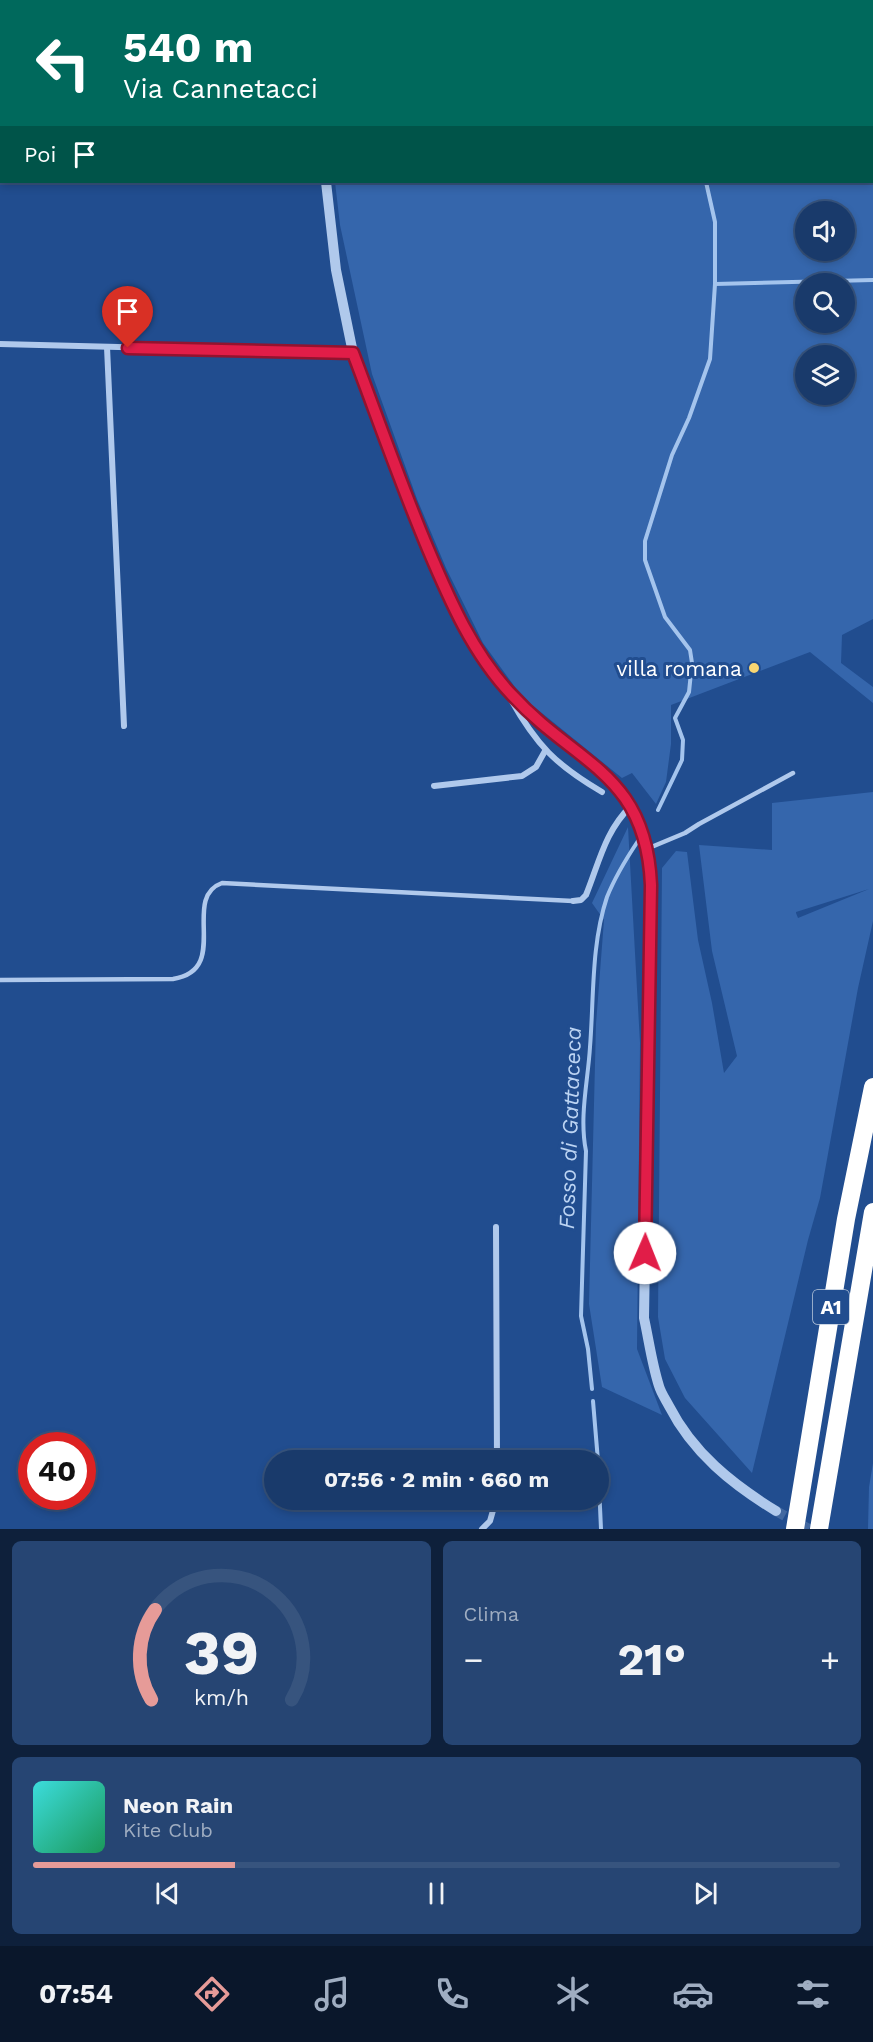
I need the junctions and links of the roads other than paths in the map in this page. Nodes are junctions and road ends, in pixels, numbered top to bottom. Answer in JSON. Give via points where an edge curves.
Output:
{"nodes":[{"id":1,"x":326,"y":183,"type":"edge"},
{"id":2,"x":0,"y":344,"type":"edge"},
{"id":3,"x":107,"y":347,"type":"junction"},
{"id":4,"x":353,"y":353,"type":"junction"},
{"id":5,"x":504,"y":687,"type":"junction"},
{"id":6,"x":124,"y":726,"type":"dead end"},
{"id":7,"x":545,"y":750,"type":"junction"},
{"id":8,"x":793,"y":773,"type":"dead end"},
{"id":9,"x":434,"y":786,"type":"dead end"},
{"id":10,"x":602,"y":792,"type":"dead end"},
{"id":11,"x":631,"y":807,"type":"junction"},
{"id":12,"x":648,"y":849,"type":"junction"},
{"id":13,"x":573,"y":901,"type":"joint"},
{"id":14,"x":0,"y":980,"type":"edge"},
{"id":15,"x":873,"y":1087,"type":"edge"},
{"id":16,"x":873,"y":1212,"type":"edge"},
{"id":17,"x":496,"y":1227,"type":"dead end"},
{"id":18,"x":496,"y":1450,"type":"edge"},
{"id":19,"x":493,"y":1510,"type":"edge"},
{"id":20,"x":776,"y":1511,"type":"tunnel mouth"},
{"id":21,"x":482,"y":1529,"type":"edge"},
{"id":22,"x":795,"y":1529,"type":"edge"},
{"id":23,"x":819,"y":1529,"type":"edge"}],
"edges":[{"from":1,"to":4,"type":"street","via":[[336,270]]},
{"from":2,"to":3,"type":"street"},
{"from":3,"to":4,"type":"street"},
{"from":3,"to":6,"type":"street"},
{"from":4,"to":5,"type":"street","via":[[443,583],[475,645]]},
{"from":5,"to":7,"type":"street"},
{"from":5,"to":11,"type":"street","via":[[608,777]]},
{"from":7,"to":9,"type":"street","via":[[536,767],[522,776]]},
{"from":7,"to":10,"type":"street","via":[[567,770]]},
{"from":8,"to":12,"type":"lane","via":[[685,833]]},
{"from":11,"to":12,"type":"street"},
{"from":11,"to":13,"type":"street","via":[[611,830],[586,896]]},
{"from":12,"to":20,"type":"street","via":[[651,911],[645,1318],[650,1351],[660,1388],[693,1443],[736,1485]]},
{"from":13,"to":14,"type":"lane","via":[[222,883],[206,897],[201,959],[186,976]]},
{"from":15,"to":22,"type":"highway","number":"A1","via":[[846,1219]]},
{"from":16,"to":23,"type":"highway","number":"A1"},
{"from":17,"to":18,"type":"street"},
{"from":19,"to":21,"type":"street"}]}
